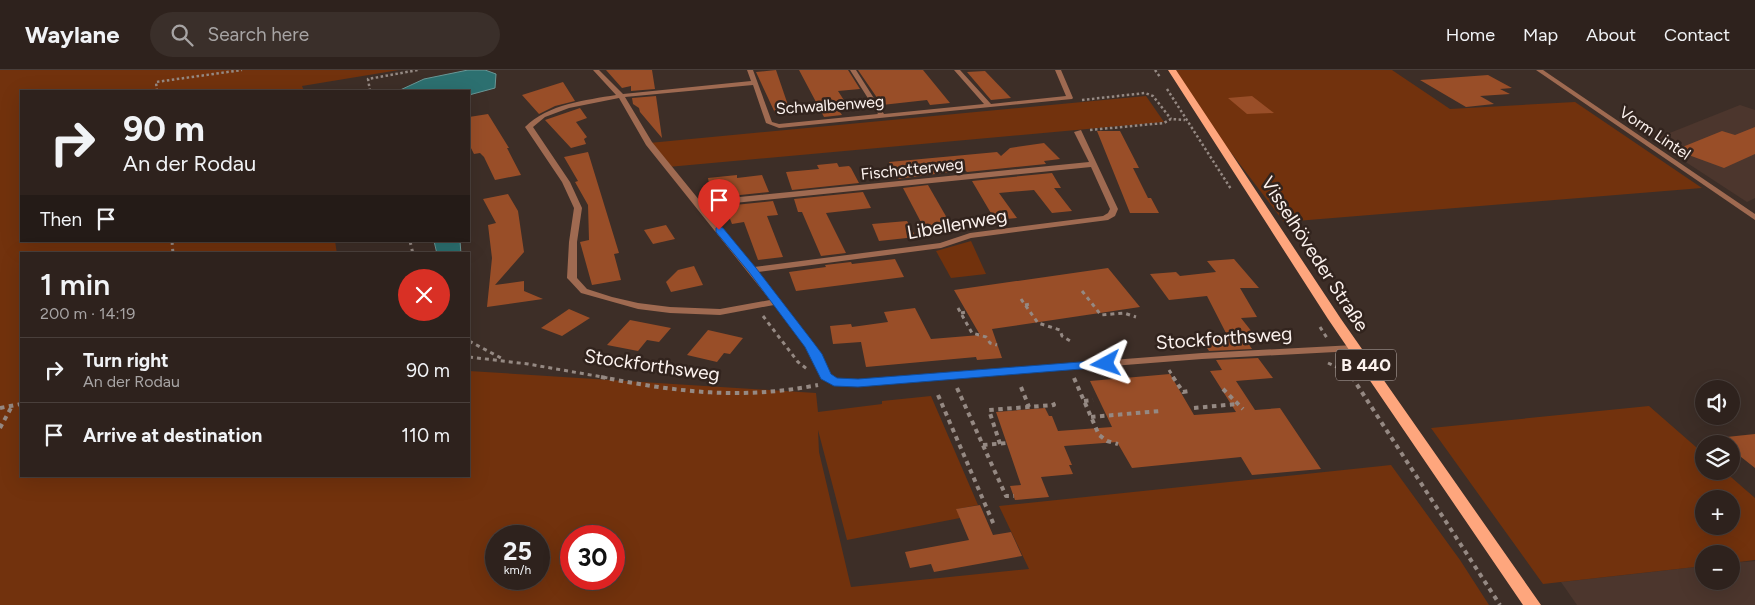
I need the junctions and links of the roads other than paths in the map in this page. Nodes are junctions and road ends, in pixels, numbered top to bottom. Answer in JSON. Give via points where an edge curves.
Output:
{"nodes":[{"id":1,"x":596,"y":70,"type":"edge"},
{"id":2,"x":750,"y":70,"type":"edge"},
{"id":3,"x":853,"y":70,"type":"edge"},
{"id":4,"x":957,"y":70,"type":"edge"},
{"id":5,"x":1058,"y":70,"type":"edge"},
{"id":6,"x":1172,"y":70,"type":"edge"},
{"id":7,"x":1539,"y":70,"type":"edge"},
{"id":8,"x":755,"y":83,"type":"junction"},
{"id":9,"x":621,"y":96,"type":"junction"},
{"id":10,"x":989,"y":106,"type":"junction"},
{"id":11,"x":882,"y":116,"type":"junction"},
{"id":12,"x":1078,"y":132,"type":"road end"},
{"id":13,"x":1094,"y":164,"type":"junction"},
{"id":14,"x":697,"y":204,"type":"junction"},
{"id":15,"x":1755,"y":218,"type":"edge"},
{"id":16,"x":752,"y":270,"type":"junction"},
{"id":17,"x":777,"y":302,"type":"junction"},
{"id":18,"x":1354,"y":348,"type":"junction"},
{"id":19,"x":1532,"y":605,"type":"edge"}],
"edges":[{"from":1,"to":9,"type":"street"},
{"from":2,"to":8,"type":"street"},
{"from":3,"to":11,"type":"street"},
{"from":4,"to":10,"type":"street"},
{"from":5,"to":10,"type":"street","name":"Schwalbenweg","via":[[1070,98]]},
{"from":6,"to":18,"type":"main road","name":"Visselhöveder Straße","number":"B 440"},
{"from":7,"to":15,"type":"street","name":"Vorm Lintel"},
{"from":8,"to":9,"type":"street","name":"Schwalbenweg"},
{"from":8,"to":11,"type":"street","name":"Schwalbenweg","via":[[769,123],[779,126]]},
{"from":9,"to":14,"type":"street","via":[[649,143]]},
{"from":9,"to":17,"type":"street","name":"Schwalbenweg","via":[[561,109],[541,116],[529,127],[566,182],[578,208],[572,278],[584,291],[593,294],[638,306],[670,310],[720,312]]},
{"from":10,"to":11,"type":"street","name":"Schwalbenweg"},
{"from":12,"to":13,"type":"street"},
{"from":13,"to":14,"type":"street","name":"Fischotterweg"},
{"from":13,"to":16,"type":"street","name":"Libellenweg","via":[[1114,209],[1105,218]]},
{"from":14,"to":16,"type":"street"},
{"from":16,"to":17,"type":"street"},
{"from":17,"to":18,"type":"street","name":"Stockforthsweg","via":[[816,354],[824,374],[838,383]]},
{"from":18,"to":19,"type":"main road","name":"Visselhöveder Straße","number":"B 440"}]}
